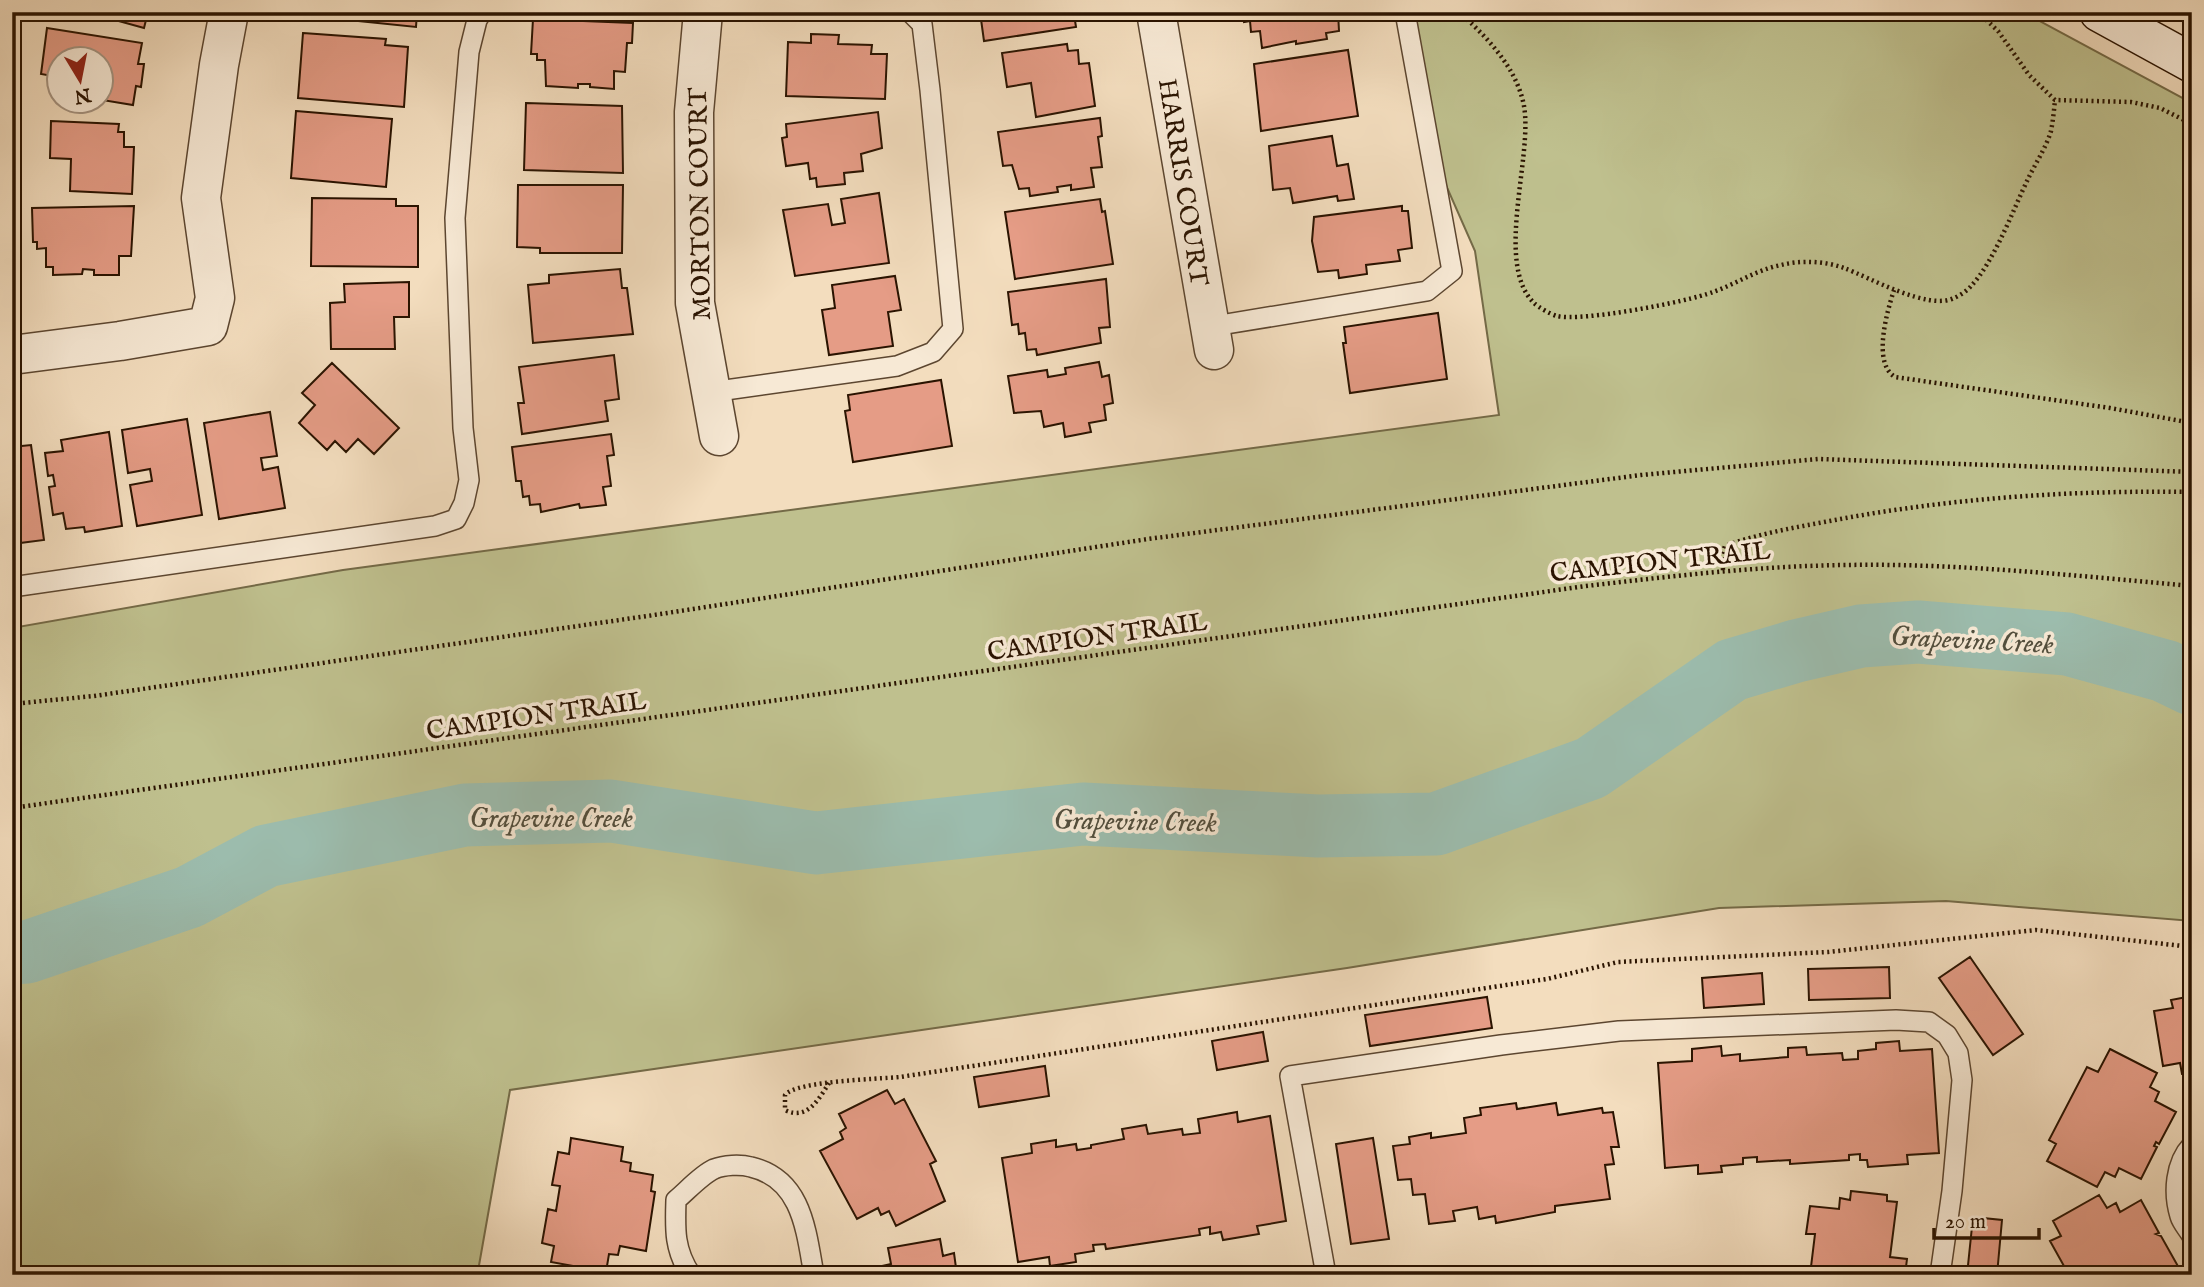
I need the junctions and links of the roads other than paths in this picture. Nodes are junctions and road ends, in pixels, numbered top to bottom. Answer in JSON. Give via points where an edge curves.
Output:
{"nodes":[{"id":1,"x":229,"y":12,"type":"edge"},
{"id":2,"x":482,"y":12,"type":"edge"},
{"id":3,"x":703,"y":12,"type":"edge"},
{"id":4,"x":910,"y":12,"type":"edge"},
{"id":5,"x":1156,"y":12,"type":"edge"},
{"id":6,"x":1405,"y":12,"type":"edge"},
{"id":7,"x":2099,"y":12,"type":"edge"},
{"id":8,"x":2188,"y":52,"type":"edge"},
{"id":9,"x":1211,"y":339,"type":"joint"},
{"id":10,"x":12,"y":355,"type":"edge"},
{"id":11,"x":711,"y":392,"type":"junction"},
{"id":12,"x":719,"y":436,"type":"dead end"},
{"id":13,"x":12,"y":587,"type":"edge"},
{"id":14,"x":2192,"y":1145,"type":"edge"},
{"id":15,"x":2192,"y":1236,"type":"edge"},
{"id":16,"x":691,"y":1275,"type":"edge"},
{"id":17,"x":814,"y":1275,"type":"edge"},
{"id":18,"x":1326,"y":1275,"type":"edge"},
{"id":19,"x":1940,"y":1275,"type":"edge"}],
"edges":[{"from":1,"to":10,"type":"street","via":[[201,198],[215,298],[208,326]]},
{"from":2,"to":13,"type":"lane","via":[[469,52],[455,218],[469,480],[456,519],[435,527]]},
{"from":3,"to":11,"type":"street","name":"MORTON COURT","via":[[694,112],[695,303]]},
{"from":4,"to":11,"type":"lane","via":[[922,24],[953,329],[933,352],[897,366]]},
{"from":5,"to":9,"type":"street","name":"HARRIS COURT"},
{"from":6,"to":9,"type":"lane","via":[[1452,271],[1427,291]]},
{"from":7,"to":8,"type":"street"},
{"from":11,"to":12,"type":"street","name":"MORTON COURT"},
{"from":14,"to":15,"type":"lane","via":[[2178,1170],[2177,1192],[2180,1217]]},
{"from":16,"to":17,"type":"lane","via":[[675,1237],[676,1200],[713,1170],[741,1164],[767,1171],[797,1200]]},
{"from":18,"to":19,"type":"lane","via":[[1290,1076],[1619,1031],[1896,1020],[1929,1022],[1947,1035],[1958,1053],[1962,1080]]}]}
